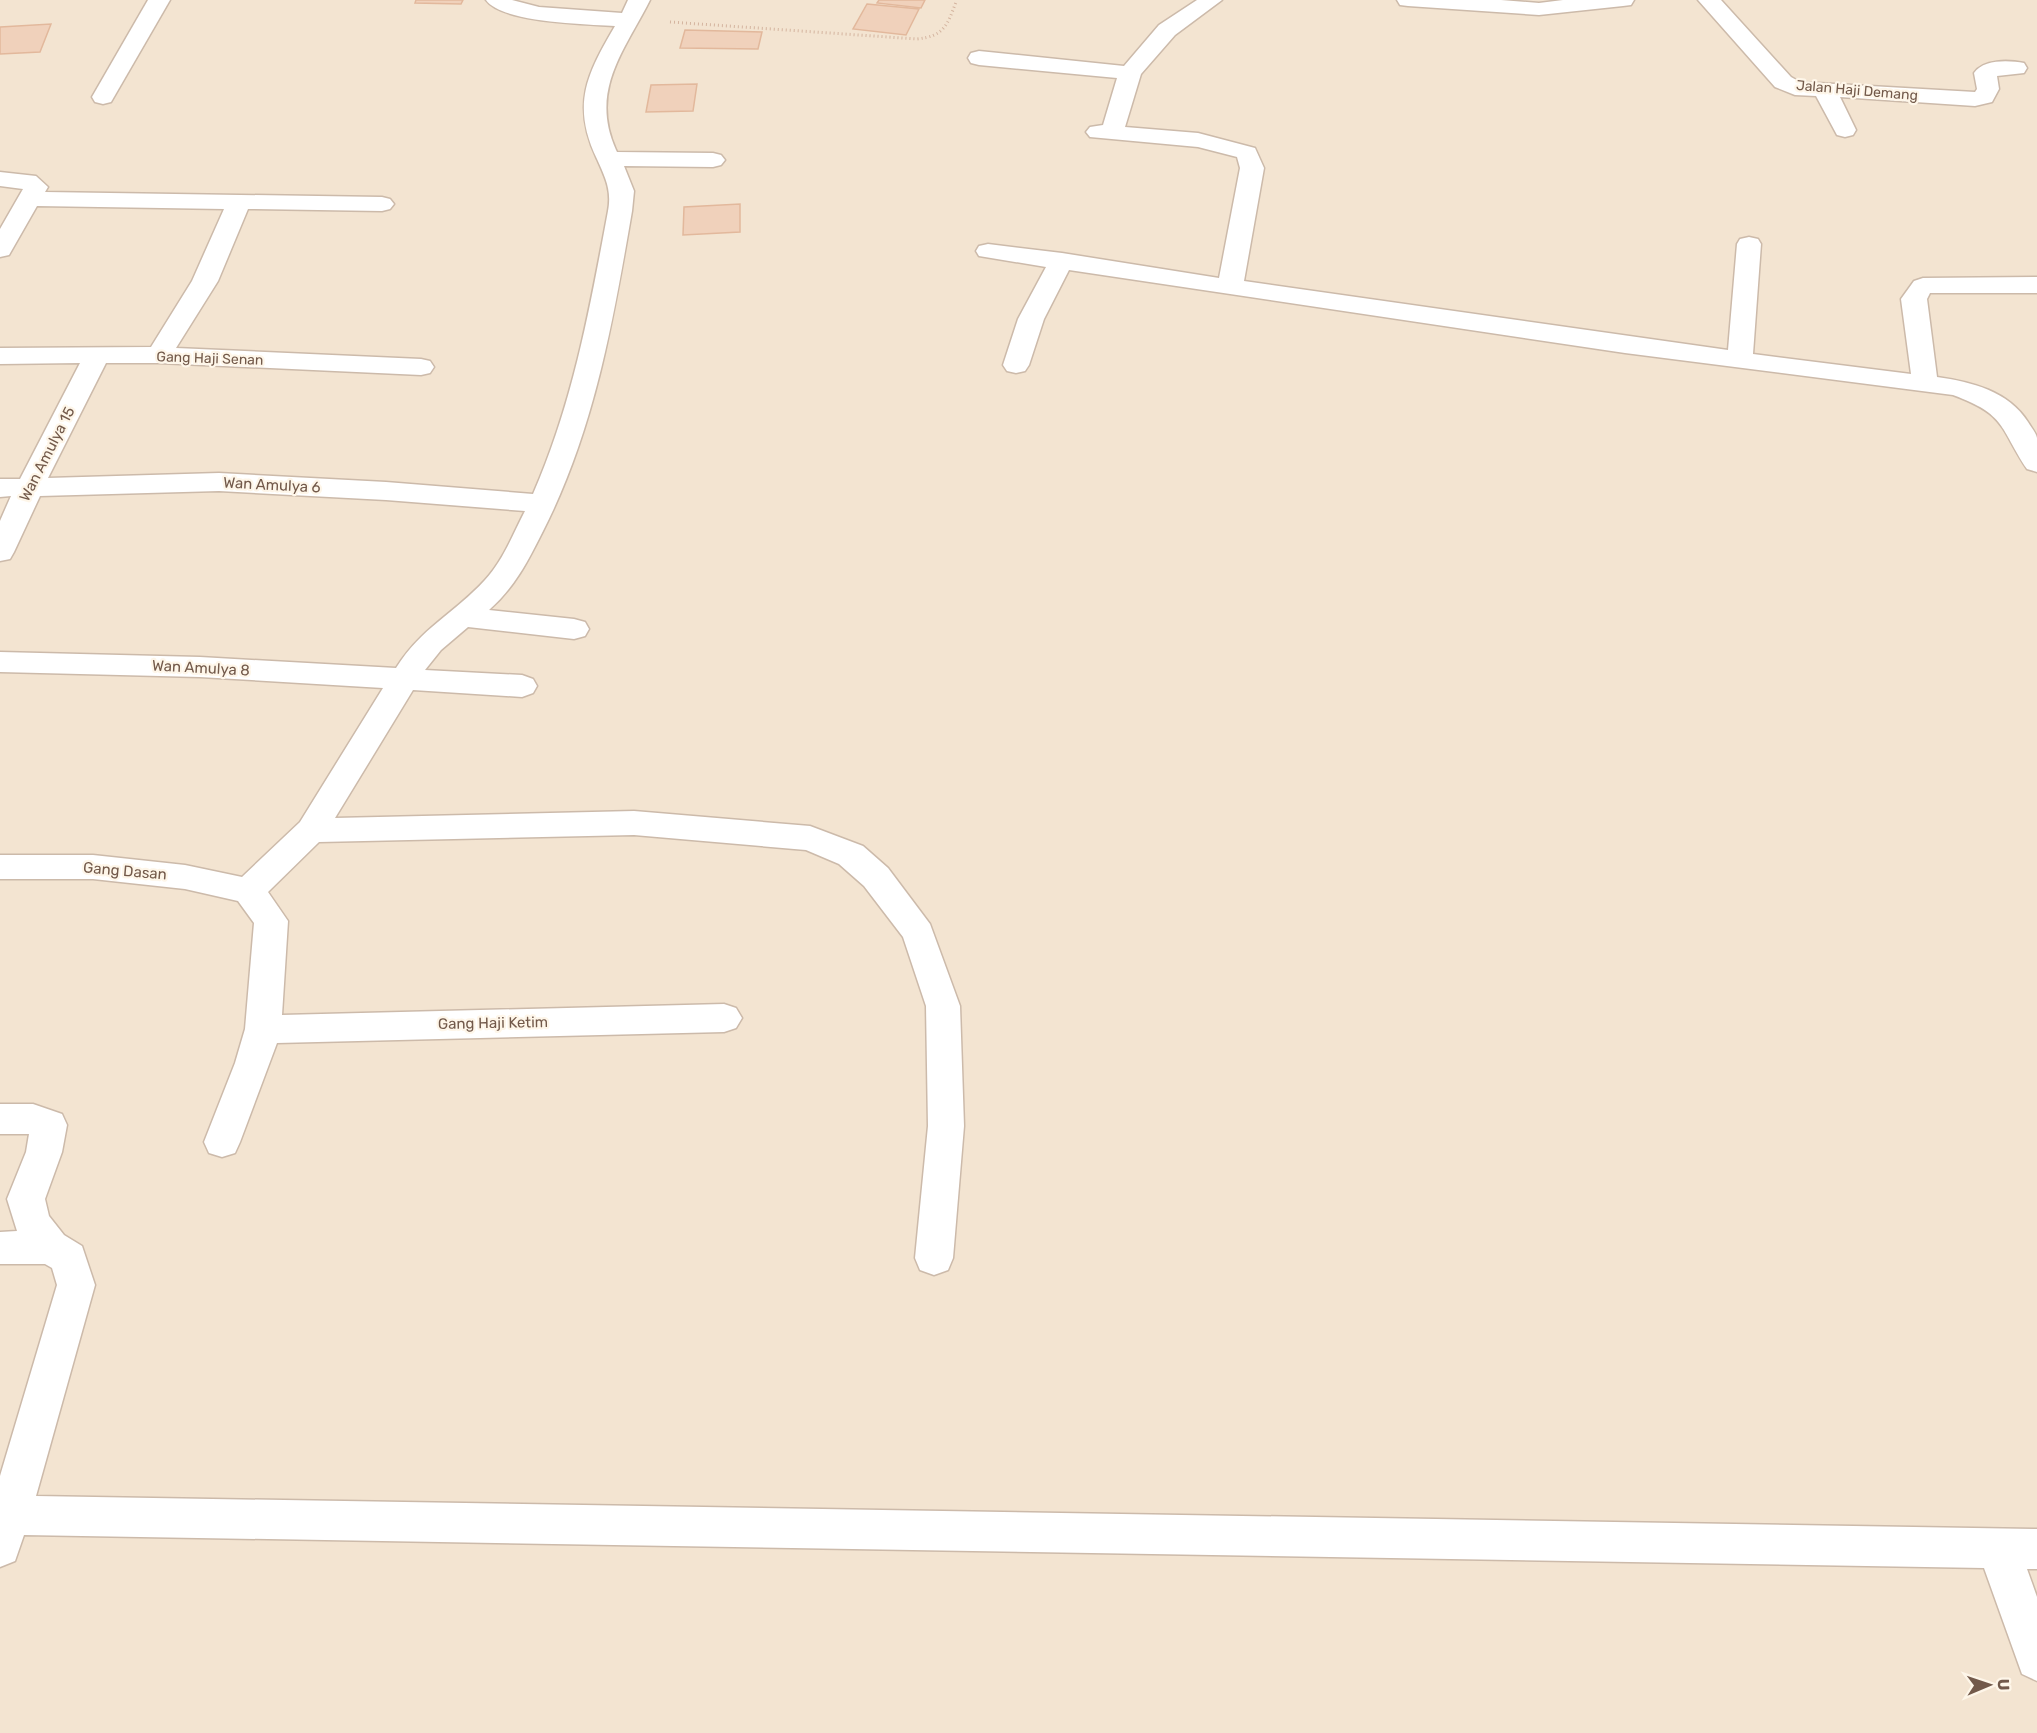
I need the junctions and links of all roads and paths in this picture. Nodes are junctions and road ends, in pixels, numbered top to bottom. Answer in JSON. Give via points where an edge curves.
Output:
{"nodes":[{"id":1,"x":159,"y":0,"type":"edge"},
{"id":2,"x":496,"y":0,"type":"edge"},
{"id":3,"x":1211,"y":0,"type":"edge"},
{"id":4,"x":1408,"y":0,"type":"edge"},
{"id":5,"x":1623,"y":0,"type":"edge"},
{"id":6,"x":1709,"y":0,"type":"edge"},
{"id":7,"x":956,"y":2,"type":"dead end"},
{"id":8,"x":635,"y":10,"type":"edge"},
{"id":9,"x":979,"y":58,"type":"dead end"},
{"id":10,"x":2016,"y":68,"type":"dead end"},
{"id":11,"x":1130,"y":73,"type":"junction"},
{"id":12,"x":1825,"y":91,"type":"junction"},
{"id":13,"x":103,"y":97,"type":"dead end"},
{"id":14,"x":1845,"y":130,"type":"dead end"},
{"id":15,"x":608,"y":159,"type":"junction"},
{"id":16,"x":713,"y":160,"type":"dead end"},
{"id":17,"x":0,"y":179,"type":"edge"},
{"id":18,"x":30,"y":199,"type":"junction"},
{"id":19,"x":239,"y":203,"type":"junction"},
{"id":20,"x":382,"y":204,"type":"dead end"},
{"id":21,"x":1749,"y":244,"type":"dead end"},
{"id":22,"x":0,"y":250,"type":"edge"},
{"id":23,"x":988,"y":251,"type":"dead end"},
{"id":24,"x":1062,"y":260,"type":"junction"},
{"id":25,"x":2037,"y":285,"type":"edge"},
{"id":26,"x":1230,"y":287,"type":"junction"},
{"id":27,"x":0,"y":356,"type":"edge"},
{"id":28,"x":159,"y":356,"type":"junction"},
{"id":29,"x":96,"y":357,"type":"junction"},
{"id":30,"x":1740,"y":360,"type":"junction"},
{"id":31,"x":1016,"y":364,"type":"dead end"},
{"id":32,"x":421,"y":367,"type":"dead end"},
{"id":33,"x":1925,"y":384,"type":"junction"},
{"id":34,"x":2037,"y":462,"type":"edge"},
{"id":35,"x":0,"y":488,"type":"edge"},
{"id":36,"x":29,"y":488,"type":"junction"},
{"id":37,"x":544,"y":504,"type":"junction"},
{"id":38,"x":0,"y":552,"type":"edge"},
{"id":39,"x":464,"y":617,"type":"junction"},
{"id":40,"x":574,"y":628,"type":"dead end"},
{"id":41,"x":0,"y":662,"type":"edge"},
{"id":42,"x":402,"y":679,"type":"junction"},
{"id":43,"x":522,"y":687,"type":"dead end"},
{"id":44,"x":311,"y":830,"type":"junction"},
{"id":45,"x":0,"y":867,"type":"edge"},
{"id":46,"x":249,"y":891,"type":"junction"},
{"id":47,"x":724,"y":1018,"type":"dead end"},
{"id":48,"x":263,"y":1029,"type":"junction"},
{"id":49,"x":0,"y":1119,"type":"edge"},
{"id":50,"x":222,"y":1142,"type":"dead end"},
{"id":51,"x":51,"y":1247,"type":"junction"},
{"id":52,"x":0,"y":1248,"type":"edge"},
{"id":53,"x":934,"y":1258,"type":"dead end"},
{"id":54,"x":3,"y":1526,"type":"edge"},
{"id":55,"x":2018,"y":1549,"type":"edge"},
{"id":56,"x":2037,"y":1659,"type":"edge"}],
"edges":[{"from":1,"to":13,"type":"street"},
{"from":2,"to":8,"type":"street","via":[[506,8],[539,13]]},
{"from":3,"to":11,"type":"street","via":[[1167,30]]},
{"from":4,"to":5,"type":"street","via":[[1539,9]]},
{"from":6,"to":12,"type":"street","name":"Jalan Haji Demang","via":[[1783,82],[1795,88]]},
{"from":7,"to":8,"type":"path","via":[[945,30],[934,38],[918,39],[809,32]]},
{"from":8,"to":15,"type":"street","via":[[596,82],[592,111]]},
{"from":9,"to":11,"type":"street"},
{"from":10,"to":12,"type":"street","name":"Jalan Haji Demang","via":[[1985,73],[1988,89],[1984,97],[1975,99]]},
{"from":11,"to":26,"type":"street","via":[[1105,132],[1178,137],[1247,153],[1252,168]]},
{"from":12,"to":14,"type":"street"},
{"from":15,"to":16,"type":"street"},
{"from":15,"to":37,"type":"street","via":[[622,190],[606,298],[576,419]]},
{"from":17,"to":18,"type":"street","via":[[28,181],[36,187]]},
{"from":18,"to":19,"type":"street"},
{"from":18,"to":22,"type":"street"},
{"from":19,"to":20,"type":"street"},
{"from":19,"to":28,"type":"street","via":[[205,281]]},
{"from":21,"to":30,"type":"street"},
{"from":23,"to":24,"type":"street"},
{"from":24,"to":26,"type":"street"},
{"from":24,"to":31,"type":"street","via":[[1031,320]]},
{"from":25,"to":33,"type":"street","via":[[1923,286],[1914,299]]},
{"from":26,"to":30,"type":"street"},
{"from":27,"to":29,"type":"street","name":"Gang Haji Senan"},
{"from":28,"to":29,"type":"street","name":"Gang Haji Senan"},
{"from":28,"to":32,"type":"street","name":"Gang Haji Senan"},
{"from":29,"to":36,"type":"street","name":"Wan Amulya 15"},
{"from":30,"to":33,"type":"street"},
{"from":33,"to":34,"type":"street","via":[[1958,388],[2003,407]]},
{"from":35,"to":36,"type":"street","name":"Wan Amulya 6"},
{"from":36,"to":37,"type":"street","name":"Wan Amulya 6","via":[[219,482]]},
{"from":36,"to":38,"type":"street","name":"Wan Amulya 15"},
{"from":37,"to":39,"type":"street","via":[[508,572],[489,596]]},
{"from":39,"to":40,"type":"street"},
{"from":39,"to":42,"type":"street","via":[[434,638]]},
{"from":41,"to":42,"type":"street","name":"Wan Amulya 8","via":[[200,667]]},
{"from":42,"to":43,"type":"street","name":"Wan Amulya 8"},
{"from":42,"to":44,"type":"street"},
{"from":44,"to":46,"type":"street"},
{"from":44,"to":53,"type":"street","via":[[634,823],[810,838],[851,855],[876,877],[918,933],[943,1006],[946,1126]]},
{"from":45,"to":46,"type":"street","name":"Gang Dasan","via":[[93,867],[185,877]]},
{"from":46,"to":48,"type":"street","via":[[271,921]]},
{"from":47,"to":48,"type":"street","name":"Gang Haji Ketim"},
{"from":48,"to":50,"type":"street"},
{"from":49,"to":51,"type":"street","via":[[33,1119],[48,1125],[44,1152],[26,1199],[32,1223]]},
{"from":51,"to":52,"type":"street"},
{"from":51,"to":54,"type":"street","via":[[68,1258],[76,1285]]},
{"from":54,"to":55,"type":"street"},
{"from":55,"to":56,"type":"street"}]}
